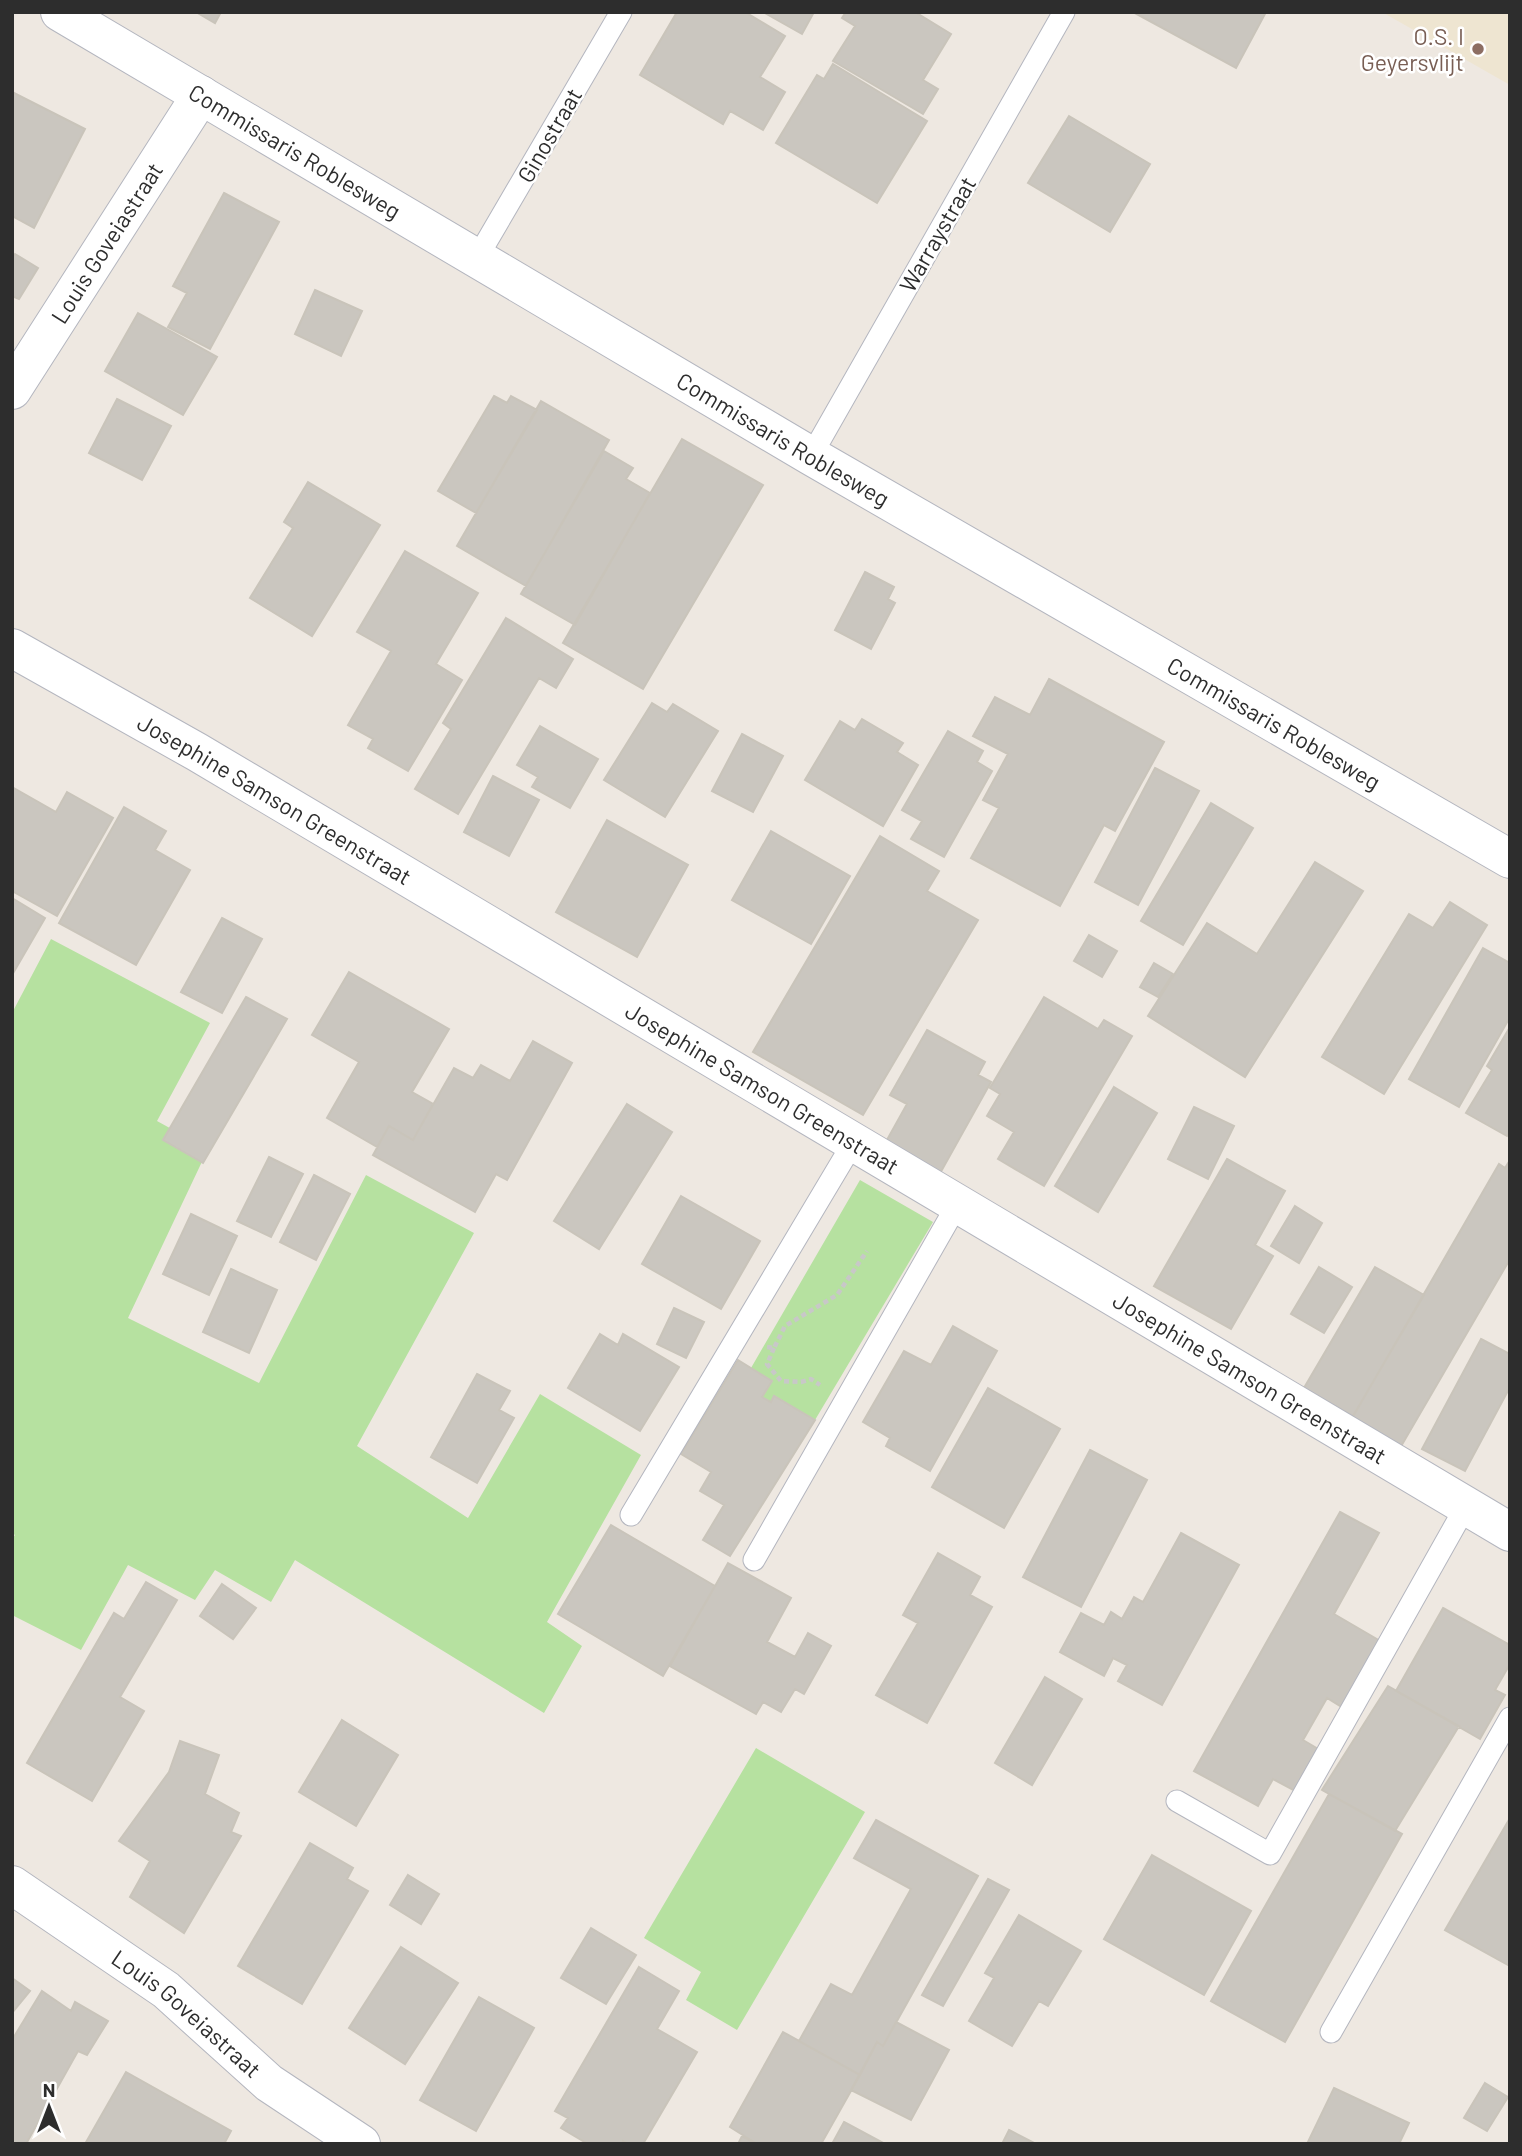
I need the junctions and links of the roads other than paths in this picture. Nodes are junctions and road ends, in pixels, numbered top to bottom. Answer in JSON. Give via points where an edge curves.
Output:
{"nodes":[{"id":1,"x":60,"y":12,"type":"edge"},
{"id":2,"x":621,"y":12,"type":"edge"},
{"id":3,"x":1064,"y":12,"type":"edge"},
{"id":4,"x":201,"y":95,"type":"junction"},
{"id":5,"x":477,"y":258,"type":"junction"},
{"id":6,"x":12,"y":390,"type":"edge"},
{"id":7,"x":811,"y":456,"type":"junction"},
{"id":8,"x":12,"y":648,"type":"edge"},
{"id":9,"x":1510,"y":859,"type":"edge"},
{"id":10,"x":853,"y":1143,"type":"junction"},
{"id":11,"x":957,"y":1205,"type":"junction"},
{"id":12,"x":1466,"y":1506,"type":"junction"},
{"id":13,"x":631,"y":1514,"type":"dead end"},
{"id":14,"x":1510,"y":1532,"type":"edge"},
{"id":15,"x":754,"y":1560,"type":"dead end"},
{"id":16,"x":1510,"y":1718,"type":"edge"},
{"id":17,"x":1177,"y":1801,"type":"dead end"},
{"id":18,"x":12,"y":1885,"type":"edge"},
{"id":19,"x":1331,"y":2032,"type":"dead end"},
{"id":20,"x":360,"y":2144,"type":"edge"}],
"edges":[{"from":1,"to":4,"type":"street","name":"Commissaris Roblesweg"},
{"from":2,"to":5,"type":"lane","name":"Ginostraat"},
{"from":3,"to":7,"type":"lane","name":"Warraystraat"},
{"from":4,"to":5,"type":"street","name":"Commissaris Roblesweg"},
{"from":4,"to":6,"type":"street","name":"Louis Goveiastraat"},
{"from":5,"to":7,"type":"street","name":"Commissaris Roblesweg"},
{"from":7,"to":9,"type":"street","name":"Commissaris Roblesweg"},
{"from":8,"to":10,"type":"street","name":"Josephine Samson Greenstraat","via":[[197,752]]},
{"from":10,"to":11,"type":"street","name":"Josephine Samson Greenstraat"},
{"from":10,"to":13,"type":"lane"},
{"from":11,"to":12,"type":"street","name":"Josephine Samson Greenstraat"},
{"from":11,"to":15,"type":"lane"},
{"from":12,"to":14,"type":"street","name":"Josephine Samson Greenstraat"},
{"from":12,"to":17,"type":"lane","via":[[1270,1854]]},
{"from":16,"to":19,"type":"lane"},
{"from":18,"to":20,"type":"street","name":"Louis Goveiastraat","via":[[166,1990],[269,2083]]}]}
